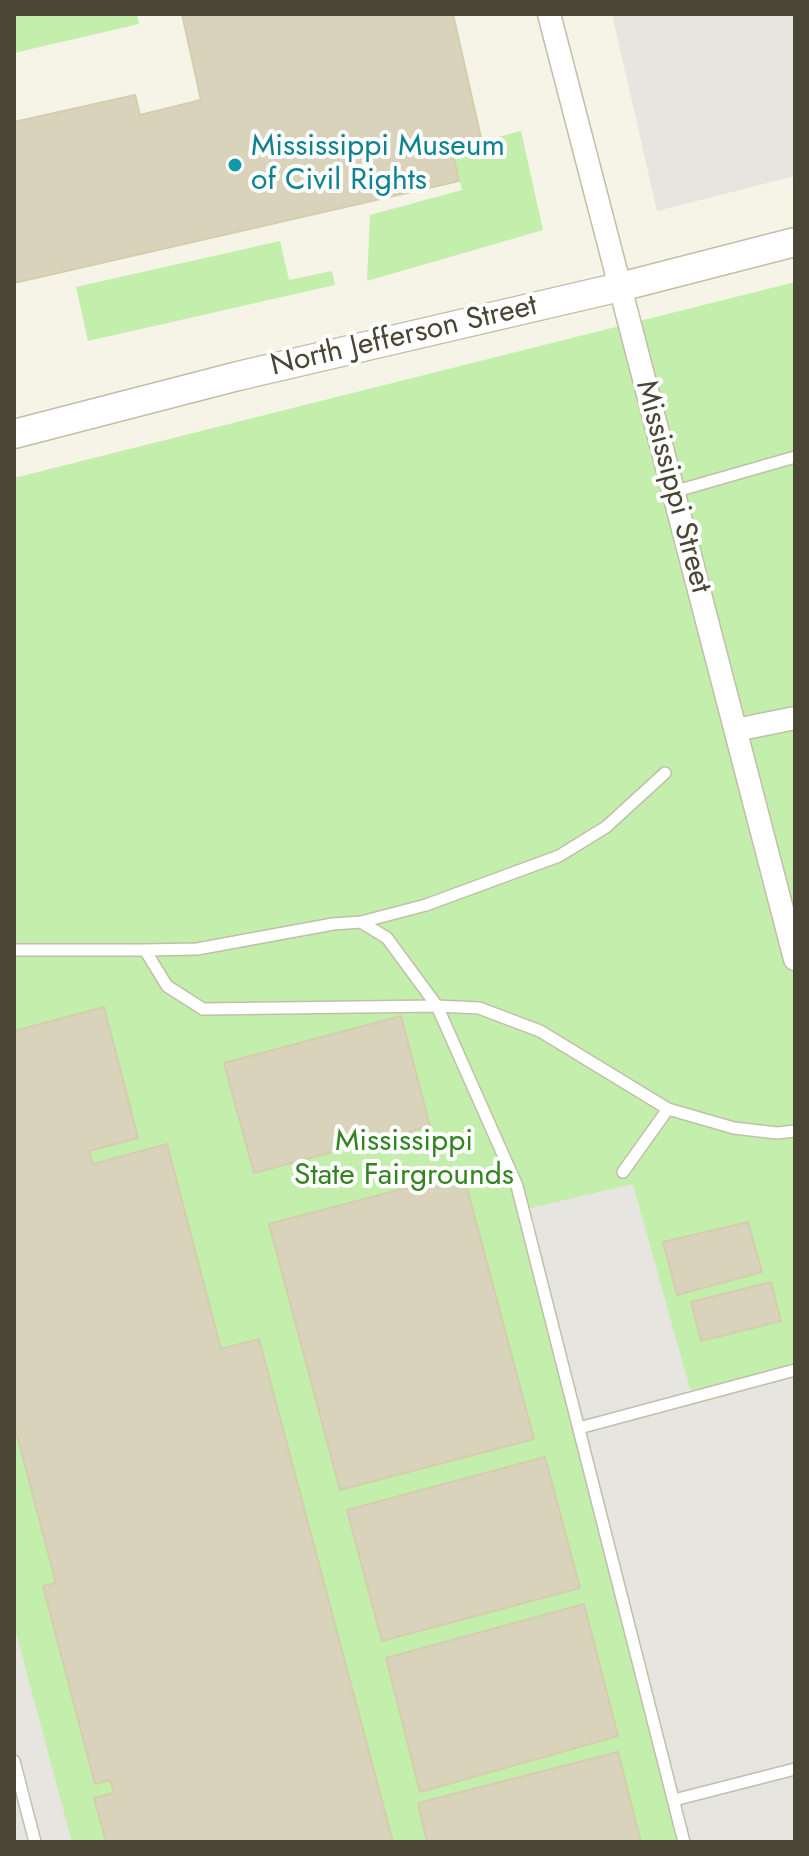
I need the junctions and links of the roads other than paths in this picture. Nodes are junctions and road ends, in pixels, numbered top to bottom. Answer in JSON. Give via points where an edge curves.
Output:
{"nodes":[{"id":1,"x":549,"y":14,"type":"edge"},
{"id":2,"x":795,"y":242,"type":"edge"},
{"id":3,"x":620,"y":287,"type":"junction"},
{"id":4,"x":14,"y":434,"type":"edge"},
{"id":5,"x":795,"y":457,"type":"edge"},
{"id":6,"x":673,"y":492,"type":"junction"},
{"id":7,"x":795,"y":718,"type":"edge"},
{"id":8,"x":736,"y":730,"type":"junction"},
{"id":9,"x":665,"y":773,"type":"dead end"},
{"id":10,"x":361,"y":922,"type":"junction"},
{"id":11,"x":14,"y":950,"type":"edge"},
{"id":12,"x":145,"y":950,"type":"junction"},
{"id":13,"x":795,"y":959,"type":"edge"},
{"id":14,"x":437,"y":1006,"type":"junction"},
{"id":15,"x":668,"y":1109,"type":"junction"},
{"id":16,"x":795,"y":1131,"type":"edge"},
{"id":17,"x":623,"y":1172,"type":"dead end"},
{"id":18,"x":795,"y":1370,"type":"edge"},
{"id":19,"x":579,"y":1428,"type":"junction"},
{"id":20,"x":14,"y":1761,"type":"edge"},
{"id":21,"x":795,"y":1769,"type":"edge"},
{"id":22,"x":674,"y":1800,"type":"junction"},
{"id":23,"x":35,"y":1842,"type":"edge"},
{"id":24,"x":684,"y":1842,"type":"edge"}],
"edges":[{"from":1,"to":3,"type":"street","name":"Mississippi Street"},
{"from":2,"to":3,"type":"street","name":"North Jefferson Street"},
{"from":3,"to":4,"type":"street","name":"North Jefferson Street"},
{"from":3,"to":6,"type":"street","name":"Mississippi Street"},
{"from":5,"to":6,"type":"lane"},
{"from":6,"to":8,"type":"street","name":"Mississippi Street"},
{"from":7,"to":8,"type":"street"},
{"from":8,"to":13,"type":"street","name":"Mississippi Street"},
{"from":9,"to":10,"type":"lane","via":[[606,827],[559,856],[426,905]]},
{"from":10,"to":12,"type":"lane","via":[[197,949]]},
{"from":10,"to":14,"type":"lane","via":[[387,938]]},
{"from":11,"to":12,"type":"lane"},
{"from":12,"to":14,"type":"lane","via":[[167,986],[203,1009]]},
{"from":14,"to":15,"type":"lane","via":[[479,1008],[540,1031]]},
{"from":14,"to":19,"type":"lane","via":[[517,1186]]},
{"from":15,"to":16,"type":"lane","via":[[734,1128]]},
{"from":15,"to":17,"type":"lane"},
{"from":18,"to":19,"type":"lane"},
{"from":19,"to":22,"type":"lane"},
{"from":20,"to":23,"type":"lane"},
{"from":21,"to":22,"type":"lane"},
{"from":22,"to":24,"type":"lane"}]}
